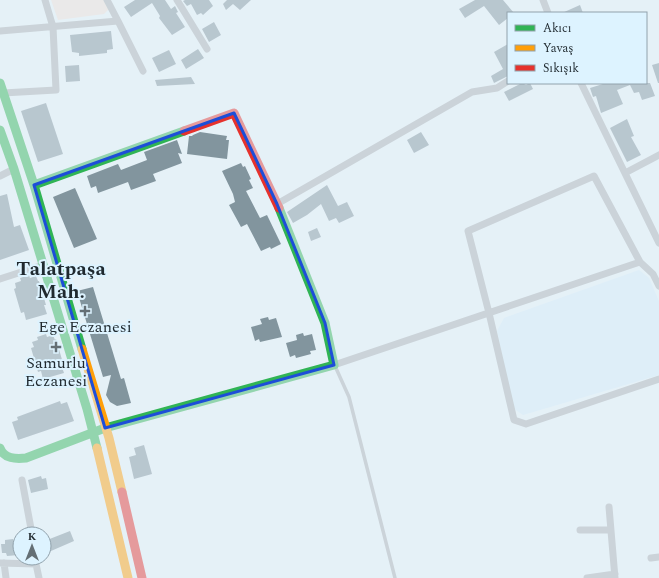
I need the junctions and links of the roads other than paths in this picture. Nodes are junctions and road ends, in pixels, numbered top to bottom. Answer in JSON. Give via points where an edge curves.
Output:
{"nodes":[{"id":1,"x":45,"y":0,"type":"edge"},
{"id":2,"x":107,"y":0,"type":"edge"},
{"id":3,"x":177,"y":0,"type":"edge"},
{"id":4,"x":543,"y":0,"type":"edge"},
{"id":5,"x":548,"y":12,"type":"edge"},
{"id":6,"x":118,"y":21,"type":"junction"},
{"id":7,"x":52,"y":27,"type":"junction"},
{"id":8,"x":0,"y":31,"type":"edge"},
{"id":9,"x":207,"y":49,"type":"dead end"},
{"id":10,"x":143,"y":70,"type":"dead end"},
{"id":11,"x":507,"y":82,"type":"edge"},
{"id":12,"x":0,"y":83,"type":"edge"},
{"id":13,"x":581,"y":84,"type":"edge"},
{"id":14,"x":3,"y":93,"type":"junction"},
{"id":15,"x":0,"y":130,"type":"edge"},
{"id":16,"x":659,"y":155,"type":"edge"},
{"id":17,"x":14,"y":169,"type":"junction"},
{"id":18,"x":625,"y":173,"type":"junction"},
{"id":19,"x":0,"y":176,"type":"edge"},
{"id":20,"x":34,"y":185,"type":"junction"},
{"id":21,"x":277,"y":204,"type":"junction"},
{"id":22,"x":659,"y":243,"type":"edge"},
{"id":23,"x":640,"y":262,"type":"junction"},
{"id":24,"x":42,"y":265,"type":"junction"},
{"id":25,"x":0,"y":279,"type":"edge"},
{"id":26,"x":659,"y":286,"type":"edge"},
{"id":27,"x":489,"y":313,"type":"junction"},
{"id":28,"x":334,"y":364,"type":"junction"},
{"id":29,"x":659,"y":379,"type":"edge"},
{"id":30,"x":105,"y":428,"type":"junction"},
{"id":31,"x":92,"y":432,"type":"junction"},
{"id":32,"x":0,"y":448,"type":"edge"},
{"id":33,"x":22,"y":480,"type":"dead end"},
{"id":34,"x":609,"y":507,"type":"dead end"},
{"id":35,"x":31,"y":526,"type":"edge"},
{"id":36,"x":580,"y":530,"type":"dead end"},
{"id":37,"x":611,"y":530,"type":"junction"},
{"id":38,"x":659,"y":557,"type":"edge"},
{"id":39,"x":651,"y":558,"type":"dead end"},
{"id":40,"x":12,"y":562,"type":"edge"},
{"id":41,"x":2,"y":563,"type":"edge"},
{"id":42,"x":37,"y":566,"type":"edge"},
{"id":43,"x":615,"y":576,"type":"edge"},
{"id":44,"x":6,"y":578,"type":"edge"},
{"id":45,"x":39,"y":578,"type":"edge"},
{"id":46,"x":128,"y":578,"type":"edge"},
{"id":47,"x":142,"y":578,"type":"edge"},
{"id":48,"x":394,"y":578,"type":"edge"},
{"id":49,"x":587,"y":578,"type":"edge"}],
"edges":[{"from":1,"to":7,"type":"street"},
{"from":2,"to":6,"type":"street"},
{"from":3,"to":9,"type":"street"},
{"from":4,"to":5,"type":"street"},
{"from":6,"to":7,"type":"street"},
{"from":6,"to":10,"type":"street"},
{"from":7,"to":8,"type":"street"},
{"from":7,"to":14,"type":"street","via":[[56,90]]},
{"from":11,"to":21,"type":"street","via":[[497,88],[472,92]]},
{"from":12,"to":14,"type":"main road"},
{"from":13,"to":18,"type":"street"},
{"from":14,"to":20,"type":"main road"},
{"from":15,"to":17,"type":"main road"},
{"from":16,"to":18,"type":"street"},
{"from":17,"to":19,"type":"street"},
{"from":17,"to":24,"type":"main road"},
{"from":18,"to":22,"type":"street"},
{"from":20,"to":21,"type":"main road","via":[[234,113]]},
{"from":20,"to":30,"type":"main road"},
{"from":21,"to":28,"type":"main road","via":[[325,323]]},
{"from":23,"to":26,"type":"street","via":[[653,274]]},
{"from":23,"to":27,"type":"street"},
{"from":23,"to":27,"type":"street","via":[[594,176],[468,231]]},
{"from":24,"to":25,"type":"street"},
{"from":24,"to":31,"type":"main road"},
{"from":27,"to":28,"type":"street"},
{"from":27,"to":29,"type":"street","via":[[514,420],[526,424]]},
{"from":28,"to":30,"type":"main road"},
{"from":28,"to":48,"type":"lane","via":[[348,397]]},
{"from":30,"to":31,"type":"main road"},
{"from":30,"to":47,"type":"main road"},
{"from":31,"to":32,"type":"main road","via":[[26,458],[13,459]]},
{"from":31,"to":46,"type":"main road"},
{"from":33,"to":35,"type":"street"},
{"from":34,"to":37,"type":"street"},
{"from":36,"to":37,"type":"street"},
{"from":37,"to":43,"type":"street"},
{"from":38,"to":39,"type":"street"},
{"from":40,"to":41,"type":"street"},
{"from":41,"to":44,"type":"street"},
{"from":42,"to":45,"type":"street"},
{"from":43,"to":49,"type":"street"}]}
